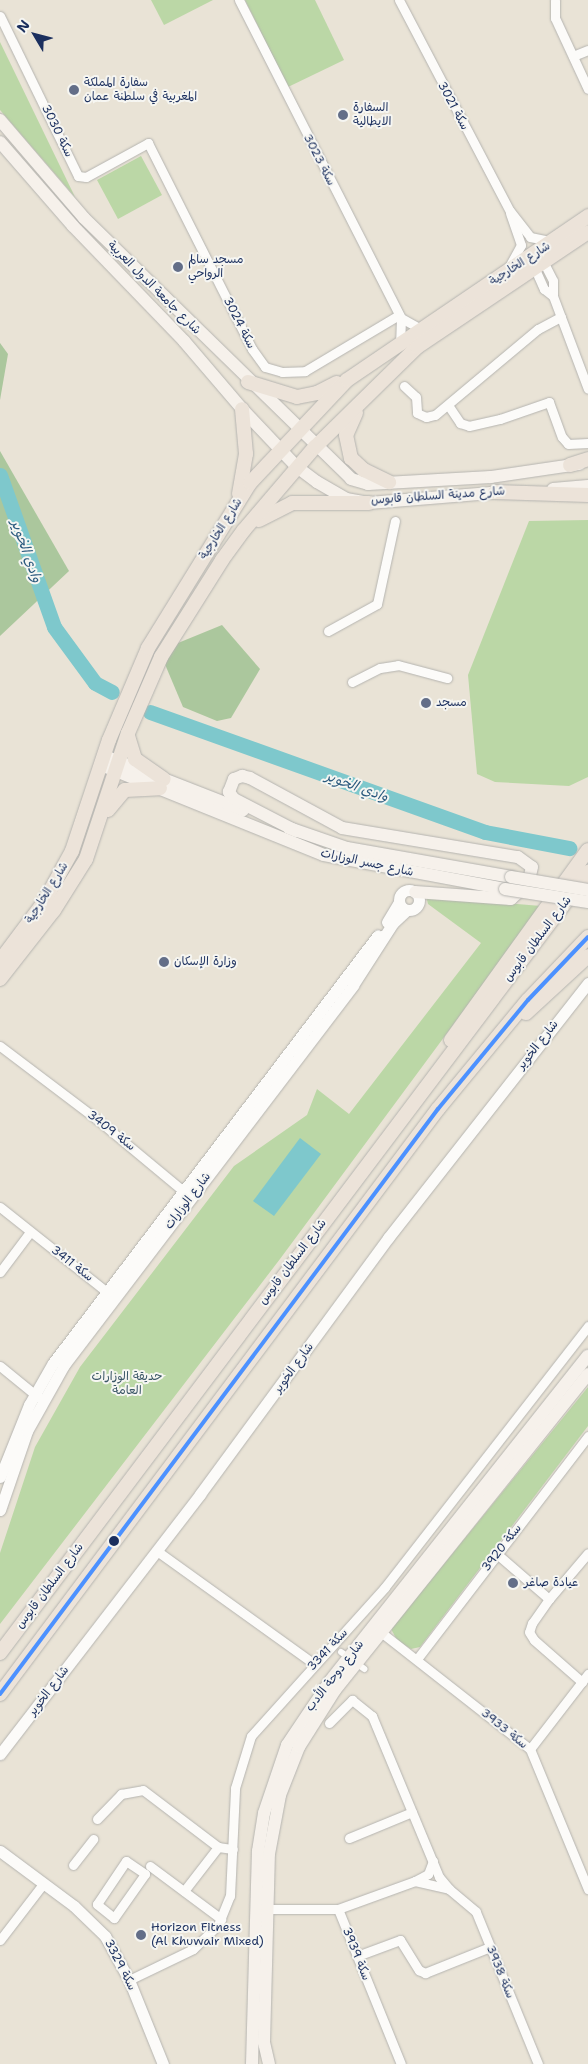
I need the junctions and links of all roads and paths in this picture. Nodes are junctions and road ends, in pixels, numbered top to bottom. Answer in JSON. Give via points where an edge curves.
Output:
{"nodes":[{"id":1,"x":239,"y":0,"type":"edge"},
{"id":2,"x":399,"y":0,"type":"edge"},
{"id":3,"x":555,"y":0,"type":"edge"},
{"id":4,"x":0,"y":16,"type":"edge"},
{"id":5,"x":588,"y":50,"type":"edge"},
{"id":6,"x":572,"y":56,"type":"junction"},
{"id":7,"x":588,"y":89,"type":"edge"},
{"id":8,"x":0,"y":120,"type":"edge"},
{"id":9,"x":0,"y":142,"type":"edge"},
{"id":10,"x":148,"y":143,"type":"joint"},
{"id":11,"x":510,"y":211,"type":"junction"},
{"id":12,"x":588,"y":216,"type":"edge"},
{"id":13,"x":588,"y":232,"type":"edge"},
{"id":14,"x":556,"y":240,"type":"junction"},
{"id":15,"x":539,"y":266,"type":"junction"},
{"id":16,"x":500,"y":276,"type":"junction"},
{"id":17,"x":400,"y":316,"type":"junction"},
{"id":18,"x":561,"y":316,"type":"junction"},
{"id":19,"x":419,"y":328,"type":"junction"},
{"id":20,"x":400,"y":342,"type":"junction"},
{"id":21,"x":585,"y":369,"type":"edge"},
{"id":22,"x":347,"y":380,"type":"junction"},
{"id":23,"x":248,"y":382,"type":"junction"},
{"id":24,"x":375,"y":386,"type":"junction"},
{"id":25,"x":404,"y":386,"type":"dead end"},
{"id":26,"x":588,"y":390,"type":"edge"},
{"id":27,"x":448,"y":404,"type":"junction"},
{"id":28,"x":242,"y":409,"type":"junction"},
{"id":29,"x":298,"y":430,"type":"junction"},
{"id":30,"x":588,"y":442,"type":"edge"},
{"id":31,"x":316,"y":447,"type":"junction"},
{"id":32,"x":280,"y":450,"type":"junction"},
{"id":33,"x":588,"y":461,"type":"edge"},
{"id":34,"x":570,"y":466,"type":"joint"},
{"id":35,"x":297,"y":467,"type":"junction"},
{"id":36,"x":389,"y":482,"type":"junction"},
{"id":37,"x":588,"y":486,"type":"edge"},
{"id":38,"x":495,"y":492,"type":"junction"},
{"id":39,"x":588,"y":496,"type":"edge"},
{"id":40,"x":370,"y":502,"type":"junction"},
{"id":41,"x":235,"y":505,"type":"junction"},
{"id":42,"x":395,"y":520,"type":"dead end"},
{"id":43,"x":244,"y":530,"type":"junction"},
{"id":44,"x":197,"y":568,"type":"junction"},
{"id":45,"x":211,"y":578,"type":"junction"},
{"id":46,"x":328,"y":631,"type":"dead end"},
{"id":47,"x":447,"y":678,"type":"dead end"},
{"id":48,"x":352,"y":682,"type":"dead end"},
{"id":49,"x":128,"y":733,"type":"junction"},
{"id":50,"x":102,"y":761,"type":"junction"},
{"id":51,"x":118,"y":766,"type":"junction"},
{"id":52,"x":162,"y":784,"type":"junction"},
{"id":53,"x":296,"y":831,"type":"junction"},
{"id":54,"x":95,"y":838,"type":"junction"},
{"id":55,"x":588,"y":850,"type":"edge"},
{"id":56,"x":588,"y":872,"type":"edge"},
{"id":57,"x":588,"y":890,"type":"edge"},
{"id":58,"x":415,"y":892,"type":"junction"},
{"id":59,"x":588,"y":902,"type":"edge"},
{"id":60,"x":403,"y":906,"type":"junction"},
{"id":61,"x":588,"y":937,"type":"edge"},
{"id":62,"x":588,"y":956,"type":"edge"},
{"id":63,"x":3,"y":964,"type":"edge"},
{"id":64,"x":588,"y":983,"type":"edge"},
{"id":65,"x":503,"y":1030,"type":"junction"},
{"id":66,"x":0,"y":1046,"type":"edge"},
{"id":67,"x":425,"y":1089,"type":"junction"},
{"id":68,"x":185,"y":1190,"type":"junction"},
{"id":69,"x":0,"y":1207,"type":"edge"},
{"id":70,"x":168,"y":1228,"type":"junction"},
{"id":71,"x":30,"y":1232,"type":"junction"},
{"id":72,"x":0,"y":1272,"type":"edge"},
{"id":73,"x":107,"y":1292,"type":"junction"},
{"id":74,"x":588,"y":1326,"type":"edge"},
{"id":75,"x":88,"y":1332,"type":"junction"},
{"id":76,"x":588,"y":1356,"type":"edge"},
{"id":77,"x":0,"y":1366,"type":"edge"},
{"id":78,"x":588,"y":1374,"type":"edge"},
{"id":79,"x":35,"y":1393,"type":"junction"},
{"id":80,"x":27,"y":1431,"type":"junction"},
{"id":81,"x":588,"y":1436,"type":"edge"},
{"id":82,"x":0,"y":1477,"type":"edge"},
{"id":83,"x":0,"y":1510,"type":"edge"},
{"id":84,"x":157,"y":1551,"type":"junction"},
{"id":85,"x":588,"y":1553,"type":"edge"},
{"id":86,"x":497,"y":1554,"type":"junction"},
{"id":87,"x":549,"y":1599,"type":"junction"},
{"id":88,"x":382,"y":1633,"type":"junction"},
{"id":89,"x":0,"y":1653,"type":"edge"},
{"id":90,"x":416,"y":1659,"type":"junction"},
{"id":91,"x":352,"y":1661,"type":"junction"},
{"id":92,"x":314,"y":1664,"type":"junction"},
{"id":93,"x":588,"y":1674,"type":"edge"},
{"id":94,"x":582,"y":1682,"type":"junction"},
{"id":95,"x":0,"y":1694,"type":"edge"},
{"id":96,"x":329,"y":1724,"type":"dead end"},
{"id":97,"x":530,"y":1749,"type":"junction"},
{"id":98,"x":0,"y":1754,"type":"edge"},
{"id":99,"x":412,"y":1812,"type":"junction"},
{"id":100,"x":97,"y":1819,"type":"dead end"},
{"id":101,"x":349,"y":1838,"type":"dead end"},
{"id":102,"x":93,"y":1839,"type":"dead end"},
{"id":103,"x":218,"y":1847,"type":"junction"},
{"id":104,"x":234,"y":1849,"type":"junction"},
{"id":105,"x":0,"y":1851,"type":"edge"},
{"id":106,"x":433,"y":1861,"type":"junction"},
{"id":107,"x":73,"y":1865,"type":"dead end"},
{"id":108,"x":150,"y":1866,"type":"dead end"},
{"id":109,"x":415,"y":1881,"type":"junction"},
{"id":110,"x":43,"y":1884,"type":"junction"},
{"id":111,"x":449,"y":1889,"type":"junction"},
{"id":112,"x":588,"y":1889,"type":"edge"},
{"id":113,"x":184,"y":1891,"type":"junction"},
{"id":114,"x":97,"y":1904,"type":"joint"},
{"id":115,"x":267,"y":1909,"type":"junction"},
{"id":116,"x":338,"y":1909,"type":"junction"},
{"id":117,"x":221,"y":1919,"type":"junction"},
{"id":118,"x":0,"y":1940,"type":"edge"},
{"id":119,"x":490,"y":1946,"type":"junction"},
{"id":120,"x":358,"y":1956,"type":"junction"},
{"id":121,"x":129,"y":1980,"type":"junction"},
{"id":122,"x":163,"y":2064,"type":"edge"},
{"id":123,"x":252,"y":2064,"type":"edge"},
{"id":124,"x":269,"y":2064,"type":"edge"},
{"id":125,"x":401,"y":2064,"type":"edge"},
{"id":126,"x":538,"y":2064,"type":"edge"}],
"edges":[{"from":1,"to":17,"type":"street","name":"سكة 3023"},
{"from":2,"to":11,"type":"street","name":"سكة 3021"},
{"from":3,"to":6,"type":"street","via":[[555,18]]},
{"from":4,"to":10,"type":"street","name":"سكة 3030","via":[[78,176],[86,176]]},
{"from":5,"to":6,"type":"street"},
{"from":6,"to":7,"type":"street"},
{"from":8,"to":23,"type":"main road","name":"شارع جامعة الدول العربية","via":[[84,218]]},
{"from":9,"to":28,"type":"main road","name":"شارع جامعة الدول العربية","via":[[73,226],[184,340]]},
{"from":10,"to":17,"type":"street","name":"سكة 3024","via":[[252,349],[265,367],[282,372],[305,371]]},
{"from":11,"to":14,"type":"street","name":"سكة 3021","via":[[530,237],[544,242]]},
{"from":11,"to":16,"type":"street","name":"سكة 3021","via":[[521,244],[516,259]]},
{"from":12,"to":14,"type":"main road","name":"شارع الخارجية"},
{"from":13,"to":15,"type":"main road","name":"شارع الخارجية"},
{"from":14,"to":16,"type":"main road","name":"شارع الخارجية"},
{"from":15,"to":18,"type":"street","via":[[544,289],[553,296]]},
{"from":15,"to":24,"type":"main road","name":"شارع الخارجية","via":[[416,347]]},
{"from":16,"to":19,"type":"main road","name":"شارع الخارجية"},
{"from":17,"to":19,"type":"street"},
{"from":17,"to":20,"type":"street","name":"سكة 3023"},
{"from":18,"to":21,"type":"street"},
{"from":18,"to":27,"type":"street","via":[[538,329]]},
{"from":19,"to":20,"type":"main road","name":"شارع الخارجية"},
{"from":20,"to":22,"type":"main road","name":"شارع الخارجية"},
{"from":21,"to":26,"type":"street"},
{"from":22,"to":23,"type":"main road","via":[[317,394],[297,397]]},
{"from":22,"to":29,"type":"main road","name":"شارع الخارجية"},
{"from":23,"to":29,"type":"main road","name":"شارع جامعة الدول العربية"},
{"from":24,"to":31,"type":"main road","name":"شارع الخارجية"},
{"from":24,"to":36,"type":"main road","via":[[348,425],[346,448],[357,466]]},
{"from":25,"to":27,"type":"street","via":[[416,398],[420,416],[435,415]]},
{"from":27,"to":30,"type":"street","via":[[460,422],[469,426],[500,420],[549,402],[562,437],[568,444]]},
{"from":28,"to":32,"type":"main road","name":"شارع جامعة الدول العربية"},
{"from":28,"to":41,"type":"main road","via":[[246,454]]},
{"from":29,"to":31,"type":"main road","name":"شارع جامعة الدول العربية"},
{"from":29,"to":32,"type":"main road","name":"شارع الخارجية"},
{"from":31,"to":35,"type":"main road","name":"شارع الخارجية"},
{"from":31,"to":36,"type":"main road","name":"شارع مدينة السلطان قابوس","via":[[351,479],[368,484]]},
{"from":32,"to":35,"type":"main road","name":"شارع جامعة الدول العربية"},
{"from":32,"to":41,"type":"main road","name":"شارع الخارجية"},
{"from":33,"to":34,"type":"main road"},
{"from":34,"to":36,"type":"main road","name":"شارع مدينة السلطان قابوس","via":[[491,477]]},
{"from":35,"to":40,"type":"main road","name":"شارع مدينة السلطان قابوس","via":[[334,494]]},
{"from":35,"to":43,"type":"main road","name":"شارع الخارجية"},
{"from":37,"to":38,"type":"main road","name":"شارع مدينة السلطان قابوس"},
{"from":38,"to":39,"type":"main road"},
{"from":38,"to":40,"type":"main road","name":"شارع مدينة السلطان قابوس"},
{"from":40,"to":43,"type":"main road","via":[[292,503],[275,509]]},
{"from":41,"to":44,"type":"main road","name":"شارع الخارجية"},
{"from":42,"to":46,"type":"street","via":[[377,604]]},
{"from":43,"to":45,"type":"main road","name":"شارع الخارجية"},
{"from":44,"to":45,"type":"main road"},
{"from":44,"to":50,"type":"main road","name":"شارع الخارجية","via":[[162,623],[130,684]]},
{"from":45,"to":49,"type":"main road","name":"شارع الخارجية","via":[[161,657]]},
{"from":47,"to":48,"type":"street","via":[[398,664],[380,668]]},
{"from":49,"to":51,"type":"main road","name":"شارع الخارجية"},
{"from":49,"to":52,"type":"main road","via":[[135,759]]},
{"from":50,"to":51,"type":"main road","name":"شارع جسر الوزارات"},
{"from":50,"to":63,"type":"main road","name":"شارع الخارجية","via":[[72,851],[54,886]]},
{"from":51,"to":52,"type":"main road","name":"شارع جسر الوزارات"},
{"from":51,"to":54,"type":"main road","name":"شارع الخارجية"},
{"from":52,"to":53,"type":"main road","name":"شارع جسر الوزارات"},
{"from":52,"to":54,"type":"main road","via":[[133,787],[119,794]]},
{"from":52,"to":59,"type":"main road","name":"شارع جسر الوزارات","bridge":true,"via":[[324,855]]},
{"from":53,"to":57,"type":"main road","name":"شارع جسر الوزارات","bridge":true,"via":[[348,848]]},
{"from":53,"to":58,"type":"main road","via":[[234,798],[229,792],[234,779],[250,778],[342,828],[518,857],[532,868],[528,884],[510,899]]},
{"from":54,"to":63,"type":"main road","name":"شارع الخارجية","via":[[66,894]]},
{"from":55,"to":67,"type":"main road","via":[[454,1035]]},
{"from":56,"to":67,"type":"main road","name":"شارع السلطان قابوس"},
{"from":58,"to":60,"type":"street","via":[[404,891]]},
{"from":58,"to":60,"type":"street","via":[[419,897],[418,906]]},
{"from":60,"to":68,"type":"street","name":"شارع الوزارات"},
{"from":60,"to":70,"type":"street","name":"شارع الوزارات","via":[[353,984]]},
{"from":61,"to":65,"type":"main road","name":"شارع السلطان قابوس"},
{"from":62,"to":65,"type":"main road"},
{"from":64,"to":84,"type":"street","name":"شارع الخوير","via":[[388,1238]]},
{"from":65,"to":95,"type":"main road","name":"شارع السلطان قابوس","via":[[438,1109]]},
{"from":66,"to":68,"type":"street","name":"سكة 3409"},
{"from":67,"to":89,"type":"main road","name":"شارع السلطان قابوس"},
{"from":68,"to":70,"type":"street","via":[[187,1198]]},
{"from":68,"to":73,"type":"street","name":"شارع الوزارات"},
{"from":69,"to":71,"type":"street","name":"سكة 3411"},
{"from":70,"to":75,"type":"street","name":"شارع الوزارات"},
{"from":71,"to":72,"type":"street"},
{"from":71,"to":73,"type":"street","name":"سكة 3411"},
{"from":73,"to":75,"type":"street","via":[[108,1303]]},
{"from":73,"to":79,"type":"street","name":"شارع الوزارات"},
{"from":74,"to":92,"type":"street","name":"سكة 3341","via":[[385,1587]]},
{"from":75,"to":80,"type":"street","name":"شارع الوزارات","via":[[51,1385]]},
{"from":76,"to":91,"type":"main road","name":"شارع دوحة الأدب"},
{"from":77,"to":79,"type":"street"},
{"from":78,"to":88,"type":"main road","name":"شارع دوحة الأدب"},
{"from":79,"to":80,"type":"street","via":[[39,1401]]},
{"from":79,"to":82,"type":"street","name":"شارع الوزارات"},
{"from":80,"to":83,"type":"street","name":"شارع الوزارات"},
{"from":81,"to":86,"type":"street","name":"سكة 3920"},
{"from":84,"to":92,"type":"street"},
{"from":84,"to":98,"type":"street","name":"شارع الخوير"},
{"from":85,"to":87,"type":"street"},
{"from":86,"to":87,"type":"street"},
{"from":86,"to":90,"type":"street","name":"سكة 3920"},
{"from":87,"to":94,"type":"street","via":[[532,1623],[530,1632],[534,1640]]},
{"from":88,"to":90,"type":"street","name":"سكة 3933"},
{"from":88,"to":91,"type":"main road","name":"شارع دوحة الأدب"},
{"from":90,"to":97,"type":"street","name":"سكة 3933"},
{"from":91,"to":115,"type":"main road","name":"شارع دوحة الأدب","via":[[314,1719],[283,1786],[273,1827]]},
{"from":91,"to":123,"type":"main road","name":"شارع دوحة الأدب","via":[[296,1730],[278,1768],[264,1813],[257,1869]]},
{"from":92,"to":104,"type":"street","name":"سكة 3341","via":[[264,1719],[248,1742],[235,1788]]},
{"from":93,"to":94,"type":"street"},
{"from":94,"to":97,"type":"street"},
{"from":96,"to":99,"type":"street","name":"سكة 3938","via":[[352,1700],[372,1716]]},
{"from":97,"to":112,"type":"street","name":"سكة 3933"},
{"from":99,"to":101,"type":"street"},
{"from":99,"to":106,"type":"street","name":"سكة 3938"},
{"from":100,"to":103,"type":"street","via":[[121,1794],[143,1790]]},
{"from":102,"to":107,"type":"street"},
{"from":103,"to":104,"type":"street"},
{"from":103,"to":113,"type":"street"},
{"from":104,"to":117,"type":"street","name":"سكة 3341","via":[[230,1896]]},
{"from":105,"to":110,"type":"street","name":"سكة 3329"},
{"from":106,"to":109,"type":"street","via":[[428,1874]]},
{"from":106,"to":111,"type":"street","name":"سكة 3938"},
{"from":108,"to":113,"type":"street"},
{"from":109,"to":111,"type":"street","name":"سكة 3938"},
{"from":109,"to":116,"type":"street"},
{"from":110,"to":118,"type":"street"},
{"from":110,"to":121,"type":"street","name":"سكة 3329","via":[[105,1936]]},
{"from":111,"to":119,"type":"street","name":"سكة 3938","via":[[476,1912]]},
{"from":113,"to":117,"type":"street"},
{"from":114,"to":114,"type":"street","via":[[114,1918],[145,1874],[126,1861]]},
{"from":115,"to":116,"type":"street"},
{"from":115,"to":124,"type":"main road","name":"شارع دوحة الأدب","via":[[264,2042]]},
{"from":116,"to":120,"type":"street","name":"سكة 3939"},
{"from":117,"to":121,"type":"street","name":"سكة 3341","via":[[208,1937],[193,1949]]},
{"from":119,"to":120,"type":"street","via":[[424,1973],[400,1940]]},
{"from":119,"to":126,"type":"street","name":"سكة 3938"},
{"from":120,"to":125,"type":"street","name":"سكة 3939"},
{"from":121,"to":122,"type":"street","name":"سكة 3329"}]}
